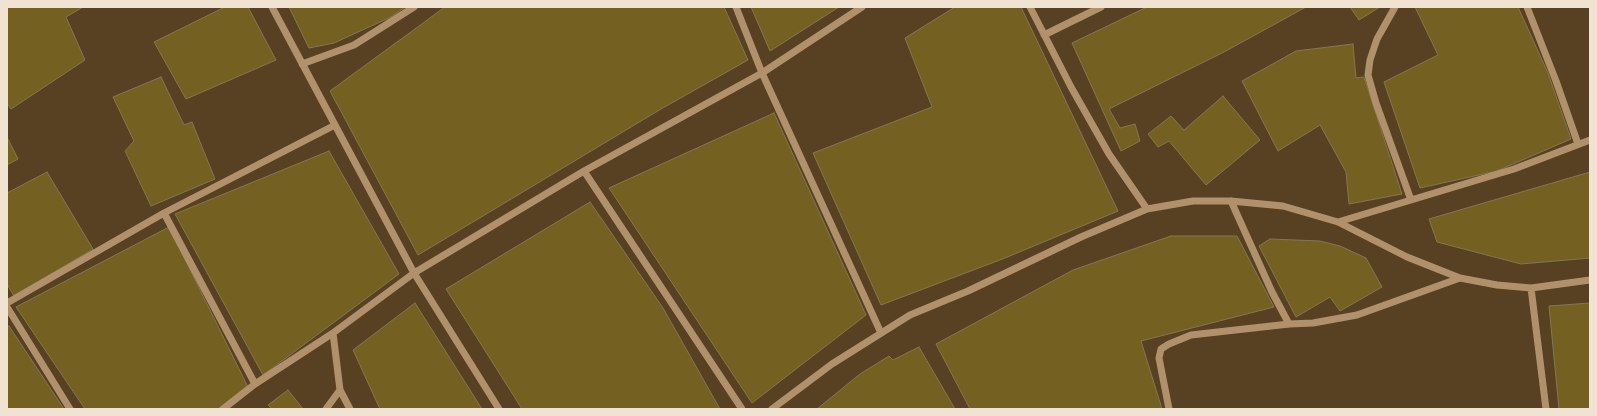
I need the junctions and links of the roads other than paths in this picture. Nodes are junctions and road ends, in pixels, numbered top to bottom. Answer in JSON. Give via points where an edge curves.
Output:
{"nodes":[{"id":1,"x":272,"y":7,"type":"edge"},
{"id":2,"x":414,"y":7,"type":"edge"},
{"id":3,"x":736,"y":7,"type":"edge"},
{"id":4,"x":862,"y":7,"type":"edge"},
{"id":5,"x":1030,"y":7,"type":"edge"},
{"id":6,"x":1101,"y":7,"type":"edge"},
{"id":7,"x":1396,"y":7,"type":"edge"},
{"id":8,"x":1527,"y":7,"type":"edge"},
{"id":9,"x":1044,"y":35,"type":"junction"},
{"id":10,"x":302,"y":64,"type":"junction"},
{"id":11,"x":762,"y":73,"type":"junction"},
{"id":12,"x":335,"y":125,"type":"junction"},
{"id":13,"x":1590,"y":140,"type":"edge"},
{"id":14,"x":1578,"y":144,"type":"junction"},
{"id":15,"x":584,"y":171,"type":"junction"},
{"id":16,"x":1411,"y":200,"type":"junction"},
{"id":17,"x":1231,"y":201,"type":"junction"},
{"id":18,"x":1147,"y":208,"type":"junction"},
{"id":19,"x":164,"y":213,"type":"junction"},
{"id":20,"x":1338,"y":222,"type":"junction"},
{"id":21,"x":414,"y":273,"type":"junction"},
{"id":22,"x":1460,"y":278,"type":"junction"},
{"id":23,"x":1590,"y":280,"type":"edge"},
{"id":24,"x":1531,"y":288,"type":"junction"},
{"id":25,"x":7,"y":303,"type":"edge"},
{"id":26,"x":7,"y":307,"type":"edge"},
{"id":27,"x":1289,"y":324,"type":"junction"},
{"id":28,"x":333,"y":333,"type":"junction"},
{"id":29,"x":881,"y":333,"type":"junction"},
{"id":30,"x":254,"y":384,"type":"junction"},
{"id":31,"x":340,"y":390,"type":"junction"},
{"id":32,"x":70,"y":409,"type":"edge"},
{"id":33,"x":223,"y":409,"type":"edge"},
{"id":34,"x":326,"y":409,"type":"edge"},
{"id":35,"x":350,"y":409,"type":"edge"},
{"id":36,"x":499,"y":409,"type":"edge"},
{"id":37,"x":742,"y":409,"type":"edge"},
{"id":38,"x":772,"y":409,"type":"edge"},
{"id":39,"x":1168,"y":409,"type":"edge"},
{"id":40,"x":1546,"y":409,"type":"edge"}],
"edges":[{"from":1,"to":10,"type":"street"},
{"from":2,"to":10,"type":"street","via":[[354,45]]},
{"from":3,"to":11,"type":"street"},
{"from":4,"to":11,"type":"street"},
{"from":5,"to":9,"type":"street"},
{"from":6,"to":9,"type":"street"},
{"from":7,"to":16,"type":"street","via":[[1377,39],[1368,75]]},
{"from":8,"to":14,"type":"street"},
{"from":9,"to":18,"type":"street","via":[[1109,154]]},
{"from":10,"to":12,"type":"street"},
{"from":11,"to":15,"type":"street"},
{"from":11,"to":29,"type":"street"},
{"from":12,"to":19,"type":"street"},
{"from":12,"to":21,"type":"street"},
{"from":13,"to":14,"type":"street"},
{"from":14,"to":16,"type":"street","via":[[1514,169]]},
{"from":15,"to":21,"type":"street"},
{"from":15,"to":37,"type":"street"},
{"from":16,"to":20,"type":"street"},
{"from":17,"to":18,"type":"street","via":[[1193,201]]},
{"from":17,"to":20,"type":"street","via":[[1283,206]]},
{"from":17,"to":27,"type":"street"},
{"from":18,"to":29,"type":"street","via":[[910,315]]},
{"from":19,"to":25,"type":"street"},
{"from":19,"to":30,"type":"street"},
{"from":20,"to":22,"type":"street","via":[[1407,257]]},
{"from":21,"to":28,"type":"street"},
{"from":21,"to":36,"type":"street"},
{"from":22,"to":24,"type":"street"},
{"from":22,"to":27,"type":"street","via":[[1357,314],[1313,323]]},
{"from":23,"to":24,"type":"street"},
{"from":24,"to":40,"type":"street"},
{"from":26,"to":32,"type":"street"},
{"from":27,"to":39,"type":"street","via":[[1191,335],[1161,349],[1159,358]]},
{"from":28,"to":30,"type":"street"},
{"from":28,"to":31,"type":"street"},
{"from":29,"to":38,"type":"street","via":[[832,364]]},
{"from":30,"to":33,"type":"street"},
{"from":31,"to":34,"type":"street"},
{"from":31,"to":35,"type":"street"}]}
